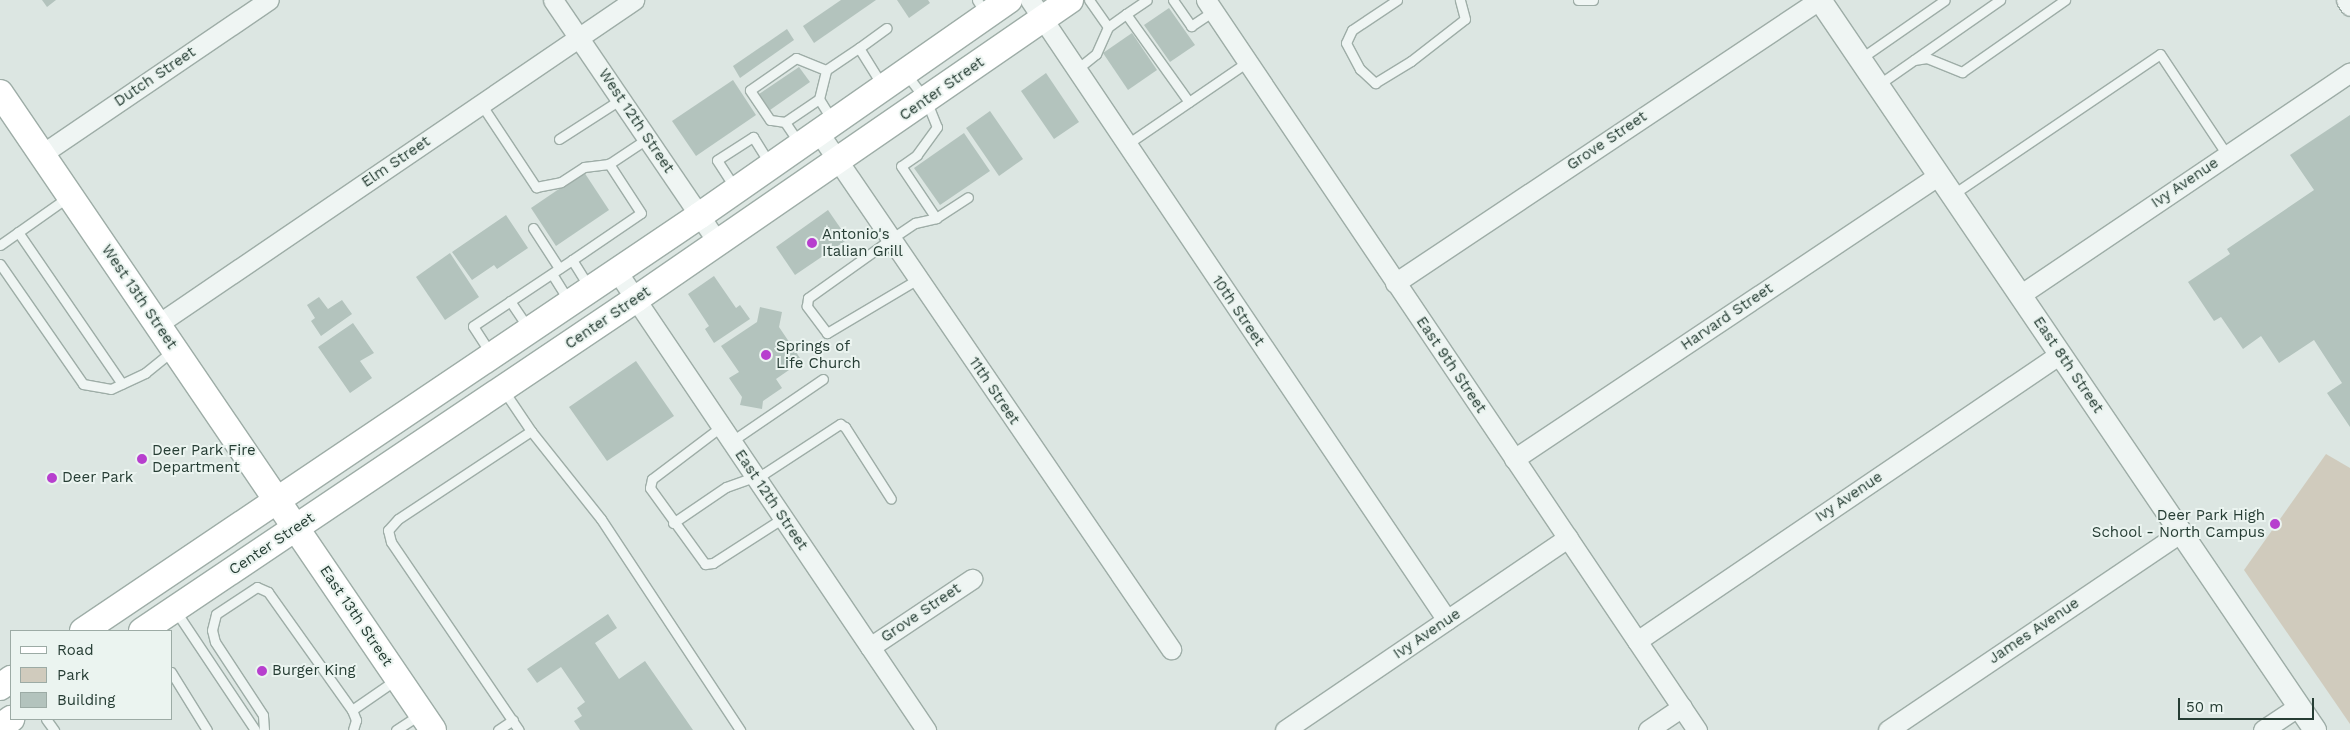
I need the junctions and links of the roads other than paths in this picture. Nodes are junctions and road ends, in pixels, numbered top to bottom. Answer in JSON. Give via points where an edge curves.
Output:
{"nodes":[{"id":1,"x":269,"y":0,"type":"edge"},
{"id":2,"x":553,"y":0,"type":"edge"},
{"id":3,"x":634,"y":0,"type":"edge"},
{"id":4,"x":1009,"y":0,"type":"edge"},
{"id":5,"x":1070,"y":0,"type":"edge"},
{"id":6,"x":1090,"y":0,"type":"edge"},
{"id":7,"x":1147,"y":0,"type":"edge"},
{"id":8,"x":1173,"y":0,"type":"edge"},
{"id":9,"x":1397,"y":0,"type":"edge"},
{"id":10,"x":1460,"y":0,"type":"edge"},
{"id":11,"x":1578,"y":0,"type":"edge"},
{"id":12,"x":1593,"y":0,"type":"edge"},
{"id":13,"x":1820,"y":0,"type":"edge"},
{"id":14,"x":1946,"y":0,"type":"edge"},
{"id":15,"x":2000,"y":0,"type":"edge"},
{"id":16,"x":2065,"y":0,"type":"edge"},
{"id":17,"x":2346,"y":0,"type":"edge"},
{"id":18,"x":1209,"y":5,"type":"edge"},
{"id":19,"x":2350,"y":6,"type":"edge"},
{"id":20,"x":982,"y":8,"type":"edge"},
{"id":21,"x":1036,"y":10,"type":"edge"},
{"id":22,"x":1126,"y":14,"type":"junction"},
{"id":23,"x":1108,"y":27,"type":"junction"},
{"id":24,"x":887,"y":28,"type":"dead end"},
{"id":25,"x":579,"y":38,"type":"junction"},
{"id":26,"x":859,"y":48,"type":"junction"},
{"id":27,"x":1860,"y":59,"type":"junction"},
{"id":28,"x":1914,"y":60,"type":"junction"},
{"id":29,"x":1246,"y":62,"type":"junction"},
{"id":30,"x":826,"y":70,"type":"junction"},
{"id":31,"x":1076,"y":70,"type":"junction"},
{"id":32,"x":2350,"y":72,"type":"edge"},
{"id":33,"x":905,"y":73,"type":"junction"},
{"id":34,"x":1878,"y":85,"type":"junction"},
{"id":35,"x":884,"y":88,"type":"junction"},
{"id":36,"x":0,"y":93,"type":"edge"},
{"id":37,"x":621,"y":99,"type":"junction"},
{"id":38,"x":819,"y":99,"type":"junction"},
{"id":39,"x":926,"y":100,"type":"junction"},
{"id":40,"x":1189,"y":102,"type":"junction"},
{"id":41,"x":481,"y":104,"type":"junction"},
{"id":42,"x":785,"y":122,"type":"junction"},
{"id":43,"x":818,"y":134,"type":"junction"},
{"id":44,"x":648,"y":138,"type":"junction"},
{"id":45,"x":559,"y":139,"type":"dead end"},
{"id":46,"x":1126,"y":145,"type":"junction"},
{"id":47,"x":42,"y":154,"type":"junction"},
{"id":48,"x":2227,"y":155,"type":"junction"},
{"id":49,"x":837,"y":161,"type":"junction"},
{"id":50,"x":609,"y":164,"type":"junction"},
{"id":51,"x":771,"y":166,"type":"junction"},
{"id":52,"x":1939,"y":175,"type":"junction"},
{"id":53,"x":736,"y":190,"type":"junction"},
{"id":54,"x":70,"y":195,"type":"junction"},
{"id":55,"x":1952,"y":195,"type":"junction"},
{"id":56,"x":968,"y":197,"type":"dead end"},
{"id":57,"x":699,"y":216,"type":"junction"},
{"id":58,"x":936,"y":218,"type":"junction"},
{"id":59,"x":533,"y":228,"type":"dead end"},
{"id":60,"x":18,"y":232,"type":"junction"},
{"id":61,"x":891,"y":239,"type":"junction"},
{"id":62,"x":718,"y":242,"type":"junction"},
{"id":63,"x":0,"y":245,"type":"edge"},
{"id":64,"x":572,"y":260,"type":"junction"},
{"id":65,"x":0,"y":264,"type":"edge"},
{"id":66,"x":616,"y":270,"type":"junction"},
{"id":67,"x":556,"y":271,"type":"junction"},
{"id":68,"x":918,"y":279,"type":"junction"},
{"id":69,"x":1395,"y":283,"type":"junction"},
{"id":70,"x":580,"y":295,"type":"junction"},
{"id":71,"x":2020,"y":295,"type":"junction"},
{"id":72,"x":636,"y":299,"type":"junction"},
{"id":73,"x":510,"y":301,"type":"junction"},
{"id":74,"x":158,"y":324,"type":"junction"},
{"id":75,"x":529,"y":330,"type":"junction"},
{"id":76,"x":174,"y":349,"type":"junction"},
{"id":77,"x":2060,"y":354,"type":"junction"},
{"id":78,"x":492,"y":356,"type":"junction"},
{"id":79,"x":823,"y":379,"type":"dead end"},
{"id":80,"x":122,"y":384,"type":"junction"},
{"id":81,"x":502,"y":389,"type":"junction"},
{"id":82,"x":531,"y":431,"type":"junction"},
{"id":83,"x":727,"y":434,"type":"junction"},
{"id":84,"x":1514,"y":459,"type":"junction"},
{"id":85,"x":754,"y":475,"type":"junction"},
{"id":86,"x":891,"y":499,"type":"dead end"},
{"id":87,"x":279,"y":501,"type":"junction"},
{"id":88,"x":783,"y":518,"type":"junction"},
{"id":89,"x":673,"y":523,"type":"junction"},
{"id":90,"x":296,"y":527,"type":"junction"},
{"id":91,"x":2181,"y":532,"type":"junction"},
{"id":92,"x":1568,"y":538,"type":"junction"},
{"id":93,"x":972,"y":579,"type":"dead end"},
{"id":94,"x":175,"y":610,"type":"junction"},
{"id":95,"x":1447,"y":620,"type":"junction"},
{"id":96,"x":86,"y":630,"type":"edge"},
{"id":97,"x":144,"y":630,"type":"edge"},
{"id":98,"x":1637,"y":641,"type":"junction"},
{"id":99,"x":870,"y":647,"type":"junction"},
{"id":100,"x":1171,"y":649,"type":"dead end"},
{"id":101,"x":172,"y":674,"type":"edge"},
{"id":102,"x":398,"y":678,"type":"junction"},
{"id":103,"x":2299,"y":706,"type":"junction"},
{"id":104,"x":1682,"y":707,"type":"junction"},
{"id":105,"x":352,"y":710,"type":"junction"},
{"id":106,"x":10,"y":720,"type":"edge"},
{"id":107,"x":513,"y":720,"type":"junction"},
{"id":108,"x":427,"y":722,"type":"edge"},
{"id":109,"x":0,"y":727,"type":"edge"},
{"id":110,"x":207,"y":730,"type":"edge"},
{"id":111,"x":256,"y":730,"type":"edge"},
{"id":112,"x":264,"y":730,"type":"edge"},
{"id":113,"x":353,"y":730,"type":"edge"},
{"id":114,"x":396,"y":730,"type":"edge"},
{"id":115,"x":498,"y":730,"type":"edge"},
{"id":116,"x":519,"y":730,"type":"edge"},
{"id":117,"x":740,"y":730,"type":"edge"},
{"id":118,"x":926,"y":730,"type":"edge"},
{"id":119,"x":1285,"y":730,"type":"edge"},
{"id":120,"x":1648,"y":730,"type":"edge"},
{"id":121,"x":1697,"y":730,"type":"edge"},
{"id":122,"x":1888,"y":730,"type":"edge"},
{"id":123,"x":2263,"y":730,"type":"edge"},
{"id":124,"x":2315,"y":730,"type":"edge"}],
"edges":[{"from":1,"to":47,"type":"street","name":"Dutch Street"},
{"from":2,"to":25,"type":"street","name":"West 12th Street"},
{"from":3,"to":25,"type":"street","name":"Elm Street"},
{"from":4,"to":20,"type":"main road"},
{"from":5,"to":21,"type":"main road","name":"Center Street"},
{"from":6,"to":23,"type":"lane"},
{"from":7,"to":22,"type":"lane"},
{"from":8,"to":18,"type":"lane","via":[[1191,26]]},
{"from":9,"to":10,"type":"lane","via":[[1352,30],[1346,43],[1360,69],[1375,83],[1412,61],[1465,19]]},
{"from":11,"to":12,"type":"lane"},
{"from":13,"to":27,"type":"street","name":"East 8th Street"},
{"from":13,"to":69,"type":"street","name":"Grove Street"},
{"from":14,"to":27,"type":"lane"},
{"from":15,"to":28,"type":"lane"},
{"from":16,"to":28,"type":"lane","via":[[1962,72],[1927,58]]},
{"from":17,"to":19,"type":"street"},
{"from":18,"to":29,"type":"street","name":"East 9th Street"},
{"from":20,"to":33,"type":"main road"},
{"from":21,"to":31,"type":"street","name":"10th Street"},
{"from":21,"to":39,"type":"main road","name":"Center Street"},
{"from":22,"to":23,"type":"lane"},
{"from":22,"to":40,"type":"lane"},
{"from":23,"to":31,"type":"lane","via":[[1096,54]]},
{"from":24,"to":26,"type":"lane"},
{"from":25,"to":37,"type":"street","name":"West 12th Street"},
{"from":25,"to":41,"type":"street","name":"Elm Street"},
{"from":26,"to":30,"type":"lane"},
{"from":26,"to":35,"type":"lane"},
{"from":27,"to":34,"type":"street","name":"East 8th Street"},
{"from":28,"to":34,"type":"lane"},
{"from":29,"to":40,"type":"lane"},
{"from":29,"to":69,"type":"street","name":"East 9th Street"},
{"from":30,"to":38,"type":"lane"},
{"from":30,"to":42,"type":"lane","via":[[796,58],[750,90],[770,120]]},
{"from":31,"to":46,"type":"street","name":"10th Street"},
{"from":32,"to":48,"type":"street","name":"Ivy Avenue"},
{"from":33,"to":35,"type":"main road"},
{"from":33,"to":39,"type":"lane"},
{"from":34,"to":52,"type":"street","name":"East 8th Street"},
{"from":35,"to":43,"type":"main road"},
{"from":36,"to":47,"type":"main road","name":"West 13th Street"},
{"from":37,"to":44,"type":"street","name":"West 12th Street"},
{"from":37,"to":45,"type":"lane"},
{"from":38,"to":42,"type":"lane"},
{"from":38,"to":43,"type":"lane"},
{"from":39,"to":49,"type":"main road","name":"Center Street"},
{"from":39,"to":58,"type":"lane","via":[[937,127],[917,155],[901,166]]},
{"from":40,"to":46,"type":"lane"},
{"from":41,"to":50,"type":"lane","via":[[536,187],[561,182],[584,167]]},
{"from":41,"to":74,"type":"street","name":"Elm Street"},
{"from":42,"to":43,"type":"lane"},
{"from":43,"to":49,"type":"street","name":"11th Street"},
{"from":43,"to":51,"type":"main road"},
{"from":44,"to":50,"type":"lane"},
{"from":44,"to":57,"type":"street","name":"West 12th Street"},
{"from":46,"to":95,"type":"street","name":"10th Street"},
{"from":47,"to":54,"type":"main road","name":"West 13th Street"},
{"from":48,"to":55,"type":"lane","via":[[2160,54]]},
{"from":48,"to":71,"type":"street","name":"Ivy Avenue"},
{"from":49,"to":61,"type":"street","name":"11th Street"},
{"from":49,"to":62,"type":"main road","name":"Center Street"},
{"from":50,"to":64,"type":"lane","via":[[641,213]]},
{"from":51,"to":53,"type":"main road"},
{"from":51,"to":53,"type":"lane","via":[[753,137],[717,160]]},
{"from":52,"to":55,"type":"street","name":"East 8th Street"},
{"from":52,"to":84,"type":"street","name":"Harvard Street"},
{"from":53,"to":57,"type":"main road"},
{"from":54,"to":60,"type":"lane"},
{"from":54,"to":74,"type":"main road","name":"West 13th Street"},
{"from":55,"to":71,"type":"street","name":"East 8th Street"},
{"from":56,"to":58,"type":"lane"},
{"from":57,"to":62,"type":"street","name":"West 12th Street"},
{"from":57,"to":66,"type":"main road"},
{"from":58,"to":61,"type":"lane","via":[[915,223]]},
{"from":59,"to":67,"type":"lane"},
{"from":60,"to":63,"type":"lane"},
{"from":60,"to":80,"type":"lane"},
{"from":61,"to":68,"type":"street","name":"11th Street"},
{"from":61,"to":68,"type":"lane","via":[[808,298],[807,306],[827,333]]},
{"from":62,"to":72,"type":"main road","name":"Center Street"},
{"from":64,"to":67,"type":"lane"},
{"from":64,"to":70,"type":"lane"},
{"from":65,"to":80,"type":"lane","via":[[83,384],[111,389]]},
{"from":66,"to":70,"type":"main road"},
{"from":66,"to":72,"type":"street","name":"East 12th Street"},
{"from":67,"to":70,"type":"lane"},
{"from":67,"to":73,"type":"lane"},
{"from":68,"to":100,"type":"street","name":"11th Street"},
{"from":69,"to":84,"type":"street","name":"East 9th Street"},
{"from":70,"to":75,"type":"main road"},
{"from":71,"to":77,"type":"street","name":"East 8th Street"},
{"from":72,"to":81,"type":"main road","name":"Center Street"},
{"from":72,"to":83,"type":"street","name":"East 12th Street"},
{"from":73,"to":75,"type":"lane"},
{"from":73,"to":78,"type":"lane","via":[[473,326]]},
{"from":74,"to":76,"type":"main road","name":"West 13th Street"},
{"from":75,"to":78,"type":"main road"},
{"from":76,"to":80,"type":"lane","via":[[145,374]]},
{"from":76,"to":87,"type":"main road","name":"West 13th Street"},
{"from":77,"to":91,"type":"street","name":"East 8th Street"},
{"from":77,"to":98,"type":"street","name":"Ivy Avenue"},
{"from":78,"to":87,"type":"main road"},
{"from":79,"to":83,"type":"lane"},
{"from":81,"to":82,"type":"lane"},
{"from":81,"to":90,"type":"main road","name":"Center Street"},
{"from":82,"to":107,"type":"lane","via":[[398,519],[388,530],[391,542]]},
{"from":82,"to":117,"type":"lane","via":[[601,519]]},
{"from":83,"to":85,"type":"street","name":"East 12th Street"},
{"from":83,"to":89,"type":"lane","via":[[650,483]]},
{"from":84,"to":92,"type":"street","name":"East 9th Street"},
{"from":85,"to":86,"type":"lane","via":[[773,468],[840,424]]},
{"from":85,"to":88,"type":"street","name":"East 12th Street"},
{"from":85,"to":89,"type":"lane","via":[[726,487]]},
{"from":87,"to":90,"type":"main road","name":"East 13th Street"},
{"from":87,"to":96,"type":"main road"},
{"from":88,"to":89,"type":"lane","via":[[708,564],[701,562]]},
{"from":88,"to":99,"type":"street","name":"East 12th Street"},
{"from":90,"to":94,"type":"main road","name":"Center Street"},
{"from":90,"to":102,"type":"main road","name":"East 13th Street"},
{"from":91,"to":103,"type":"street","name":"East 8th Street"},
{"from":91,"to":122,"type":"street","name":"James Avenue"},
{"from":92,"to":95,"type":"street","name":"Ivy Avenue"},
{"from":92,"to":98,"type":"street","name":"East 9th Street"},
{"from":93,"to":99,"type":"street","name":"Grove Street"},
{"from":94,"to":97,"type":"main road","name":"Center Street"},
{"from":94,"to":111,"type":"lane"},
{"from":95,"to":119,"type":"street","name":"Ivy Avenue"},
{"from":98,"to":104,"type":"street","name":"East 9th Street"},
{"from":99,"to":118,"type":"street","name":"East 12th Street"},
{"from":101,"to":110,"type":"lane"},
{"from":102,"to":105,"type":"lane"},
{"from":102,"to":108,"type":"main road","name":"East 13th Street"},
{"from":103,"to":123,"type":"street"},
{"from":103,"to":124,"type":"street","name":"East 8th Street"},
{"from":104,"to":120,"type":"street"},
{"from":104,"to":121,"type":"street","name":"East 9th Street"},
{"from":105,"to":112,"type":"lane","via":[[268,592],[257,587],[216,614],[212,630],[215,642],[263,715]]},
{"from":105,"to":113,"type":"lane","via":[[356,720]]},
{"from":106,"to":109,"type":"main road"},
{"from":107,"to":115,"type":"lane"},
{"from":107,"to":116,"type":"lane"},
{"from":108,"to":114,"type":"lane"}]}
